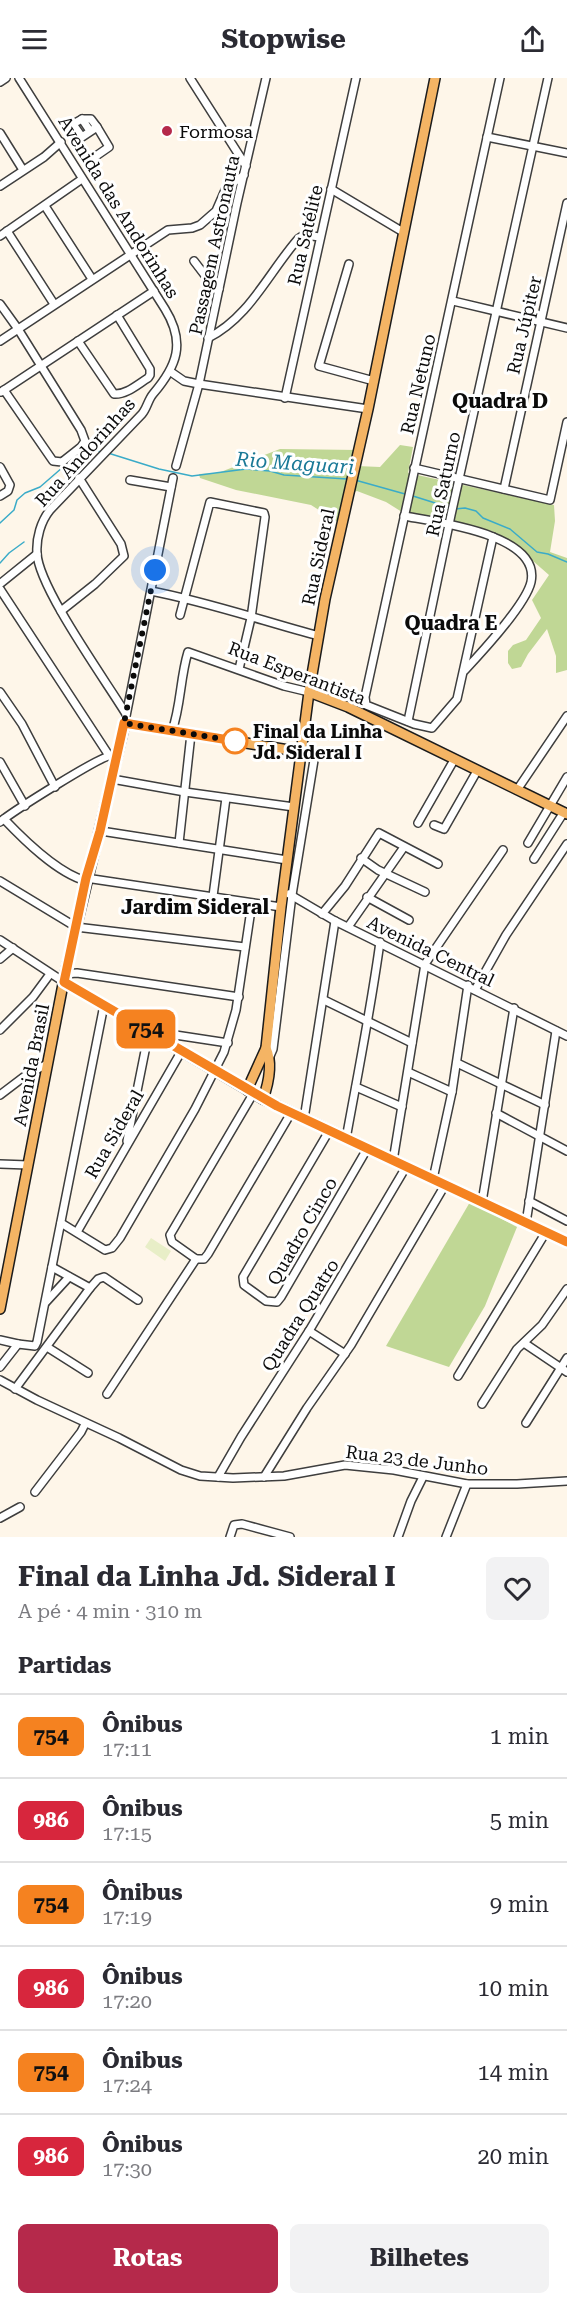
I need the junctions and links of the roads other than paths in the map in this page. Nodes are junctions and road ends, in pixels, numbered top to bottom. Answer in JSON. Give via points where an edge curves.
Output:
{"nodes":[{"id":1,"x":6,"y":78,"type":"edge"},
{"id":2,"x":19,"y":78,"type":"edge"},
{"id":3,"x":190,"y":78,"type":"edge"},
{"id":4,"x":266,"y":78,"type":"edge"},
{"id":5,"x":356,"y":78,"type":"edge"},
{"id":6,"x":435,"y":78,"type":"edge"},
{"id":7,"x":500,"y":78,"type":"edge"},
{"id":8,"x":548,"y":78,"type":"edge"},
{"id":9,"x":0,"y":82,"type":"edge"},
{"id":10,"x":82,"y":119,"type":"junction"},
{"id":11,"x":97,"y":126,"type":"junction"},
{"id":12,"x":90,"y":132,"type":"junction"},
{"id":13,"x":0,"y":133,"type":"edge"},
{"id":14,"x":488,"y":137,"type":"junction"},
{"id":15,"x":61,"y":142,"type":"junction"},
{"id":16,"x":533,"y":146,"type":"junction"},
{"id":17,"x":567,"y":153,"type":"edge"},
{"id":18,"x":91,"y":163,"type":"dead end"},
{"id":19,"x":246,"y":166,"type":"junction"},
{"id":20,"x":23,"y":170,"type":"junction"},
{"id":21,"x":244,"y":175,"type":"junction"},
{"id":22,"x":82,"y":179,"type":"junction"},
{"id":23,"x":0,"y":186,"type":"edge"},
{"id":24,"x":331,"y":189,"type":"junction"},
{"id":25,"x":567,"y":203,"type":"edge"},
{"id":26,"x":45,"y":206,"type":"junction"},
{"id":27,"x":7,"y":231,"type":"junction"},
{"id":28,"x":403,"y":232,"type":"junction"},
{"id":29,"x":0,"y":236,"type":"edge"},
{"id":30,"x":320,"y":237,"type":"junction"},
{"id":31,"x":130,"y":254,"type":"junction"},
{"id":32,"x":194,"y":261,"type":"dead end"},
{"id":33,"x":349,"y":264,"type":"dead end"},
{"id":34,"x":92,"y":279,"type":"junction"},
{"id":35,"x":219,"y":289,"type":"junction"},
{"id":36,"x":154,"y":291,"type":"junction"},
{"id":37,"x":453,"y":301,"type":"junction"},
{"id":38,"x":0,"y":304,"type":"edge"},
{"id":39,"x":54,"y":304,"type":"junction"},
{"id":40,"x":496,"y":312,"type":"junction"},
{"id":41,"x":117,"y":315,"type":"junction"},
{"id":42,"x":541,"y":322,"type":"junction"},
{"id":43,"x":567,"y":328,"type":"edge"},
{"id":44,"x":18,"y":329,"type":"junction"},
{"id":45,"x":208,"y":338,"type":"junction"},
{"id":46,"x":78,"y":340,"type":"junction"},
{"id":47,"x":0,"y":341,"type":"edge"},
{"id":48,"x":41,"y":365,"type":"junction"},
{"id":49,"x":171,"y":372,"type":"junction"},
{"id":50,"x":374,"y":381,"type":"junction"},
{"id":51,"x":199,"y":384,"type":"junction"},
{"id":52,"x":2,"y":392,"type":"edge"},
{"id":53,"x":285,"y":398,"type":"junction"},
{"id":54,"x":368,"y":409,"type":"junction"},
{"id":55,"x":567,"y":422,"type":"edge"},
{"id":56,"x":176,"y":466,"type":"dead end"},
{"id":57,"x":414,"y":468,"type":"junction"},
{"id":58,"x":1,"y":469,"type":"edge"},
{"id":59,"x":79,"y":478,"type":"junction"},
{"id":60,"x":173,"y":478,"type":"dead end"},
{"id":61,"x":460,"y":479,"type":"junction"},
{"id":62,"x":130,"y":480,"type":"dead end"},
{"id":63,"x":171,"y":487,"type":"junction"},
{"id":64,"x":504,"y":489,"type":"junction"},
{"id":65,"x":0,"y":496,"type":"edge"},
{"id":66,"x":404,"y":516,"type":"junction"},
{"id":67,"x":449,"y":525,"type":"junction"},
{"id":68,"x":493,"y":537,"type":"junction"},
{"id":69,"x":37,"y":554,"type":"junction"},
{"id":70,"x":1,"y":586,"type":"edge"},
{"id":71,"x":151,"y":591,"type":"junction"},
{"id":72,"x":184,"y":597,"type":"junction"},
{"id":73,"x":62,"y":611,"type":"junction"},
{"id":74,"x":180,"y":615,"type":"dead end"},
{"id":75,"x":251,"y":618,"type":"junction"},
{"id":76,"x":319,"y":636,"type":"junction"},
{"id":77,"x":239,"y":669,"type":"junction"},
{"id":78,"x":463,"y":672,"type":"junction"},
{"id":79,"x":0,"y":692,"type":"edge"},
{"id":80,"x":309,"y":692,"type":"junction"},
{"id":81,"x":567,"y":716,"type":"edge"},
{"id":82,"x":125,"y":719,"type":"junction"},
{"id":83,"x":408,"y":721,"type":"junction"},
{"id":84,"x":172,"y":731,"type":"junction"},
{"id":85,"x":191,"y":734,"type":"junction"},
{"id":86,"x":301,"y":752,"type":"junction"},
{"id":87,"x":113,"y":755,"type":"junction"},
{"id":88,"x":454,"y":760,"type":"junction"},
{"id":89,"x":0,"y":762,"type":"edge"},
{"id":90,"x":477,"y":771,"type":"junction"},
{"id":91,"x":567,"y":777,"type":"edge"},
{"id":92,"x":112,"y":778,"type":"junction"},
{"id":93,"x":55,"y":788,"type":"junction"},
{"id":94,"x":517,"y":790,"type":"junction"},
{"id":95,"x":184,"y":792,"type":"junction"},
{"id":96,"x":226,"y":798,"type":"junction"},
{"id":97,"x":549,"y":805,"type":"junction"},
{"id":98,"x":25,"y":806,"type":"junction"},
{"id":99,"x":294,"y":807,"type":"junction"},
{"id":100,"x":565,"y":813,"type":"edge"},
{"id":101,"x":2,"y":820,"type":"edge"},
{"id":102,"x":418,"y":823,"type":"dead end"},
{"id":103,"x":434,"y":825,"type":"dead end"},
{"id":104,"x":100,"y":831,"type":"junction"},
{"id":105,"x":179,"y":843,"type":"junction"},
{"id":106,"x":528,"y":843,"type":"dead end"},
{"id":107,"x":567,"y":843,"type":"edge"},
{"id":108,"x":404,"y":847,"type":"junction"},
{"id":109,"x":220,"y":850,"type":"junction"},
{"id":110,"x":503,"y":850,"type":"dead end"},
{"id":111,"x":361,"y":858,"type":"junction"},
{"id":112,"x":534,"y":859,"type":"dead end"},
{"id":113,"x":287,"y":860,"type":"junction"},
{"id":114,"x":438,"y":864,"type":"dead end"},
{"id":115,"x":386,"y":872,"type":"junction"},
{"id":116,"x":86,"y":879,"type":"junction"},
{"id":117,"x":0,"y":881,"type":"edge"},
{"id":118,"x":425,"y":892,"type":"dead end"},
{"id":119,"x":288,"y":893,"type":"junction"},
{"id":120,"x":213,"y":896,"type":"junction"},
{"id":121,"x":367,"y":897,"type":"junction"},
{"id":122,"x":252,"y":903,"type":"junction"},
{"id":123,"x":281,"y":907,"type":"junction"},
{"id":124,"x":322,"y":914,"type":"junction"},
{"id":125,"x":409,"y":920,"type":"dead end"},
{"id":126,"x":335,"y":921,"type":"junction"},
{"id":127,"x":75,"y":927,"type":"junction"},
{"id":128,"x":348,"y":927,"type":"junction"},
{"id":129,"x":0,"y":940,"type":"edge"},
{"id":130,"x":380,"y":942,"type":"junction"},
{"id":131,"x":245,"y":947,"type":"junction"},
{"id":132,"x":13,"y":948,"type":"junction"},
{"id":133,"x":0,"y":959,"type":"edge"},
{"id":134,"x":425,"y":964,"type":"junction"},
{"id":135,"x":50,"y":974,"type":"junction"},
{"id":136,"x":64,"y":978,"type":"junction"},
{"id":137,"x":468,"y":986,"type":"junction"},
{"id":138,"x":475,"y":990,"type":"junction"},
{"id":139,"x":239,"y":997,"type":"junction"},
{"id":140,"x":324,"y":1000,"type":"junction"},
{"id":141,"x":104,"y":1005,"type":"junction"},
{"id":142,"x":514,"y":1008,"type":"junction"},
{"id":143,"x":369,"y":1022,"type":"junction"},
{"id":144,"x":0,"y":1030,"type":"edge"},
{"id":145,"x":149,"y":1031,"type":"junction"},
{"id":146,"x":556,"y":1031,"type":"junction"},
{"id":147,"x":567,"y":1036,"type":"edge"},
{"id":148,"x":412,"y":1042,"type":"junction"},
{"id":149,"x":228,"y":1043,"type":"junction"},
{"id":150,"x":182,"y":1052,"type":"junction"},
{"id":151,"x":268,"y":1052,"type":"junction"},
{"id":152,"x":457,"y":1063,"type":"junction"},
{"id":153,"x":47,"y":1064,"type":"junction"},
{"id":154,"x":215,"y":1071,"type":"junction"},
{"id":155,"x":408,"y":1072,"type":"junction"},
{"id":156,"x":500,"y":1085,"type":"junction"},
{"id":157,"x":356,"y":1087,"type":"junction"},
{"id":158,"x":250,"y":1092,"type":"junction"},
{"id":159,"x":452,"y":1092,"type":"junction"},
{"id":160,"x":0,"y":1095,"type":"edge"},
{"id":161,"x":264,"y":1099,"type":"junction"},
{"id":162,"x":545,"y":1105,"type":"junction"},
{"id":163,"x":402,"y":1107,"type":"junction"},
{"id":164,"x":291,"y":1113,"type":"junction"},
{"id":165,"x":496,"y":1113,"type":"junction"},
{"id":166,"x":304,"y":1119,"type":"junction"},
{"id":167,"x":329,"y":1131,"type":"junction"},
{"id":168,"x":540,"y":1136,"type":"junction"},
{"id":169,"x":346,"y":1139,"type":"junction"},
{"id":170,"x":127,"y":1148,"type":"junction"},
{"id":171,"x":367,"y":1149,"type":"junction"},
{"id":172,"x":567,"y":1151,"type":"edge"},
{"id":173,"x":393,"y":1161,"type":"junction"},
{"id":174,"x":0,"y":1164,"type":"edge"},
{"id":175,"x":28,"y":1165,"type":"junction"},
{"id":176,"x":406,"y":1167,"type":"junction"},
{"id":177,"x":433,"y":1179,"type":"junction"},
{"id":178,"x":445,"y":1185,"type":"junction"},
{"id":179,"x":529,"y":1201,"type":"junction"},
{"id":180,"x":482,"y":1202,"type":"junction"},
{"id":181,"x":567,"y":1221,"type":"edge"},
{"id":182,"x":62,"y":1223,"type":"junction"},
{"id":183,"x":526,"y":1223,"type":"junction"},
{"id":184,"x":77,"y":1232,"type":"junction"},
{"id":185,"x":546,"y":1232,"type":"junction"},
{"id":186,"x":567,"y":1242,"type":"edge"},
{"id":187,"x":196,"y":1258,"type":"junction"},
{"id":188,"x":52,"y":1267,"type":"junction"},
{"id":189,"x":4,"y":1268,"type":"edge"},
{"id":190,"x":69,"y":1277,"type":"junction"},
{"id":191,"x":90,"y":1288,"type":"junction"},
{"id":192,"x":567,"y":1289,"type":"edge"},
{"id":193,"x":138,"y":1300,"type":"dead end"},
{"id":194,"x":46,"y":1302,"type":"junction"},
{"id":195,"x":0,"y":1309,"type":"edge"},
{"id":196,"x":309,"y":1331,"type":"junction"},
{"id":197,"x":0,"y":1340,"type":"edge"},
{"id":198,"x":524,"y":1343,"type":"junction"},
{"id":199,"x":18,"y":1344,"type":"junction"},
{"id":200,"x":35,"y":1346,"type":"junction"},
{"id":201,"x":45,"y":1349,"type":"junction"},
{"id":202,"x":345,"y":1354,"type":"junction"},
{"id":203,"x":567,"y":1358,"type":"edge"},
{"id":204,"x":0,"y":1367,"type":"edge"},
{"id":205,"x":564,"y":1370,"type":"edge"},
{"id":206,"x":88,"y":1373,"type":"dead end"},
{"id":207,"x":458,"y":1376,"type":"dead end"},
{"id":208,"x":0,"y":1380,"type":"edge"},
{"id":209,"x":15,"y":1389,"type":"junction"},
{"id":210,"x":107,"y":1394,"type":"dead end"},
{"id":211,"x":482,"y":1404,"type":"dead end"},
{"id":212,"x":526,"y":1423,"type":"dead end"},
{"id":213,"x":85,"y":1424,"type":"junction"},
{"id":214,"x":218,"y":1477,"type":"junction"},
{"id":215,"x":264,"y":1477,"type":"junction"},
{"id":216,"x":423,"y":1477,"type":"junction"},
{"id":217,"x":567,"y":1481,"type":"edge"},
{"id":218,"x":467,"y":1485,"type":"junction"},
{"id":219,"x":35,"y":1492,"type":"dead end"},
{"id":220,"x":20,"y":1507,"type":"dead end"},
{"id":221,"x":0,"y":1518,"type":"edge"},
{"id":222,"x":230,"y":1537,"type":"edge"},
{"id":223,"x":290,"y":1537,"type":"edge"},
{"id":224,"x":398,"y":1537,"type":"edge"},
{"id":225,"x":446,"y":1537,"type":"edge"}],
"edges":[{"from":1,"to":9,"type":"street"},
{"from":2,"to":15,"type":"street","name":"Avenida das Andorinhas"},
{"from":3,"to":19,"type":"street"},
{"from":4,"to":19,"type":"street","name":"Passagem Astronauta"},
{"from":5,"to":24,"type":"street","name":"Rua Satélite"},
{"from":6,"to":28,"type":"main road","name":"Rua Sideral"},
{"from":7,"to":14,"type":"street","name":"Rua Netuno"},
{"from":8,"to":16,"type":"street","name":"Rua Saturno"},
{"from":10,"to":11,"type":"street","via":[[91,119]]},
{"from":10,"to":12,"type":"street"},
{"from":10,"to":12,"type":"street","via":[[73,124],[74,130],[82,136]]},
{"from":11,"to":12,"type":"street"},
{"from":11,"to":18,"type":"street","via":[[109,147]]},
{"from":13,"to":20,"type":"street"},
{"from":14,"to":16,"type":"street"},
{"from":14,"to":37,"type":"street","name":"Rua Netuno"},
{"from":15,"to":20,"type":"street"},
{"from":15,"to":22,"type":"street","name":"Avenida das Andorinhas"},
{"from":16,"to":17,"type":"street"},
{"from":16,"to":40,"type":"street","name":"Rua Saturno"},
{"from":19,"to":21,"type":"street","name":"Passagem Astronauta"},
{"from":20,"to":23,"type":"street"},
{"from":21,"to":31,"type":"street","via":[[226,188],[216,210],[200,225],[168,230]]},
{"from":21,"to":35,"type":"street","name":"Passagem Astronauta"},
{"from":22,"to":26,"type":"street"},
{"from":22,"to":31,"type":"street","name":"Avenida das Andorinhas"},
{"from":24,"to":28,"type":"street"},
{"from":24,"to":30,"type":"street","name":"Rua Satélite"},
{"from":25,"to":42,"type":"street","name":"Rua Júpiter"},
{"from":26,"to":27,"type":"street"},
{"from":26,"to":34,"type":"street"},
{"from":27,"to":29,"type":"street"},
{"from":27,"to":39,"type":"street"},
{"from":28,"to":50,"type":"main road","name":"Rua Sideral"},
{"from":30,"to":45,"type":"street","via":[[304,235],[298,239],[243,310]]},
{"from":30,"to":53,"type":"street","name":"Rua Satélite"},
{"from":31,"to":34,"type":"street"},
{"from":31,"to":36,"type":"street","name":"Avenida das Andorinhas"},
{"from":32,"to":35,"type":"street"},
{"from":33,"to":50,"type":"street","via":[[319,366]]},
{"from":34,"to":39,"type":"street"},
{"from":35,"to":45,"type":"street","name":"Passagem Astronauta"},
{"from":36,"to":41,"type":"street"},
{"from":36,"to":49,"type":"street","name":"Avenida das Andorinhas","via":[[174,324],[177,343]]},
{"from":37,"to":40,"type":"street"},
{"from":37,"to":57,"type":"street","name":"Rua Netuno"},
{"from":38,"to":44,"type":"street"},
{"from":39,"to":44,"type":"street"},
{"from":40,"to":42,"type":"street"},
{"from":40,"to":61,"type":"street","name":"Rua Saturno"},
{"from":41,"to":46,"type":"street"},
{"from":41,"to":46,"type":"street","via":[[150,375],[119,394],[112,392]]},
{"from":42,"to":43,"type":"street"},
{"from":42,"to":64,"type":"street","name":"Rua Júpiter"},
{"from":44,"to":47,"type":"street"},
{"from":44,"to":48,"type":"street"},
{"from":45,"to":51,"type":"street","name":"Passagem Astronauta"},
{"from":46,"to":48,"type":"street"},
{"from":48,"to":52,"type":"street"},
{"from":48,"to":52,"type":"street","via":[[85,439],[62,462],[50,458]]},
{"from":49,"to":51,"type":"street","via":[[184,381]]},
{"from":49,"to":59,"type":"street","name":"Rua Andorinhas","via":[[142,414]]},
{"from":50,"to":54,"type":"main road","name":"Rua Sideral"},
{"from":51,"to":53,"type":"street"},
{"from":51,"to":56,"type":"street","name":"Passagem Astronauta"},
{"from":53,"to":54,"type":"street"},
{"from":54,"to":76,"type":"main road","name":"Rua Sideral"},
{"from":55,"to":64,"type":"street","via":[[550,500]]},
{"from":57,"to":61,"type":"street"},
{"from":57,"to":66,"type":"street","name":"Rua Netuno"},
{"from":58,"to":65,"type":"street","via":[[10,485]]},
{"from":59,"to":69,"type":"street","name":"Rua Andorinhas","via":[[44,518]]},
{"from":59,"to":73,"type":"street","via":[[121,544],[124,556]]},
{"from":60,"to":63,"type":"street"},
{"from":61,"to":64,"type":"street"},
{"from":61,"to":67,"type":"street","name":"Rua Saturno"},
{"from":62,"to":63,"type":"street"},
{"from":63,"to":71,"type":"street"},
{"from":66,"to":67,"type":"street"},
{"from":66,"to":83,"type":"street","name":"Rua Netuno","via":[[364,697],[366,705]]},
{"from":67,"to":68,"type":"street"},
{"from":67,"to":83,"type":"street","name":"Rua Saturno"},
{"from":68,"to":78,"type":"street"},
{"from":68,"to":78,"type":"street","via":[[529,562],[529,589]]},
{"from":69,"to":70,"type":"street"},
{"from":69,"to":73,"type":"street","name":"Rua Andorinhas","via":[[42,574]]},
{"from":70,"to":87,"type":"street"},
{"from":71,"to":72,"type":"street"},
{"from":71,"to":82,"type":"street"},
{"from":72,"to":74,"type":"street"},
{"from":72,"to":75,"type":"street"},
{"from":72,"to":75,"type":"street","via":[[211,501],[261,512],[265,517]]},
{"from":73,"to":82,"type":"street","name":"Rua Andorinhas"},
{"from":75,"to":76,"type":"street"},
{"from":75,"to":77,"type":"street"},
{"from":76,"to":80,"type":"main road","name":"Rua Sideral"},
{"from":77,"to":80,"type":"street","name":"Rua Esperantista"},
{"from":77,"to":84,"type":"street","name":"Rua Esperantista","via":[[188,652]]},
{"from":78,"to":83,"type":"street","via":[[457,699],[432,728]]},
{"from":79,"to":93,"type":"street","via":[[22,724]]},
{"from":80,"to":86,"type":"main road","name":"Rua Sideral"},
{"from":80,"to":88,"type":"main road","name":"Rua Esperantista"},
{"from":81,"to":94,"type":"street"},
{"from":82,"to":84,"type":"main road"},
{"from":82,"to":87,"type":"main road","name":"Avenida Brasil"},
{"from":84,"to":85,"type":"main road"},
{"from":85,"to":86,"type":"main road"},
{"from":85,"to":95,"type":"street"},
{"from":86,"to":99,"type":"main road","name":"Rua Sideral"},
{"from":86,"to":119,"type":"street","via":[[315,754]]},
{"from":87,"to":92,"type":"main road","name":"Avenida Brasil"},
{"from":87,"to":93,"type":"street","via":[[91,763]]},
{"from":88,"to":90,"type":"main road","name":"Rua Esperantista"},
{"from":88,"to":102,"type":"street"},
{"from":89,"to":98,"type":"street"},
{"from":90,"to":94,"type":"main road","name":"Rua Esperantista"},
{"from":90,"to":103,"type":"street","via":[[444,829]]},
{"from":91,"to":97,"type":"street"},
{"from":92,"to":95,"type":"street"},
{"from":92,"to":104,"type":"main road","name":"Avenida Brasil"},
{"from":93,"to":98,"type":"street"},
{"from":94,"to":97,"type":"main road","name":"Rua Esperantista"},
{"from":95,"to":96,"type":"street"},
{"from":95,"to":105,"type":"street"},
{"from":96,"to":99,"type":"street"},
{"from":96,"to":109,"type":"street"},
{"from":97,"to":100,"type":"main road","name":"Rua Esperantista"},
{"from":97,"to":106,"type":"street"},
{"from":98,"to":101,"type":"street"},
{"from":99,"to":113,"type":"main road","name":"Rua Sideral"},
{"from":100,"to":112,"type":"street"},
{"from":101,"to":116,"type":"street","via":[[76,878]]},
{"from":104,"to":105,"type":"street"},
{"from":104,"to":116,"type":"main road","name":"Avenida Brasil"},
{"from":105,"to":109,"type":"street"},
{"from":107,"to":138,"type":"street"},
{"from":108,"to":111,"type":"street","via":[[379,833]]},
{"from":108,"to":114,"type":"street"},
{"from":108,"to":115,"type":"street"},
{"from":109,"to":113,"type":"street"},
{"from":109,"to":120,"type":"street"},
{"from":110,"to":134,"type":"street"},
{"from":111,"to":115,"type":"street"},
{"from":111,"to":124,"type":"street"},
{"from":113,"to":119,"type":"main road","name":"Rua Sideral"},
{"from":115,"to":118,"type":"street"},
{"from":115,"to":121,"type":"street"},
{"from":116,"to":120,"type":"street"},
{"from":116,"to":127,"type":"main road","name":"Avenida Brasil"},
{"from":117,"to":127,"type":"street"},
{"from":119,"to":123,"type":"main road","name":"Rua Sideral"},
{"from":119,"to":124,"type":"street","name":"Avenida Central"},
{"from":119,"to":151,"type":"street","via":[[273,1049]]},
{"from":120,"to":122,"type":"street"},
{"from":121,"to":125,"type":"street"},
{"from":121,"to":128,"type":"street"},
{"from":122,"to":123,"type":"street"},
{"from":122,"to":131,"type":"street"},
{"from":123,"to":151,"type":"main road","name":"Rua Sideral"},
{"from":124,"to":126,"type":"street","name":"Avenida Central"},
{"from":126,"to":128,"type":"street","name":"Avenida Central"},
{"from":126,"to":140,"type":"street"},
{"from":127,"to":131,"type":"street"},
{"from":127,"to":136,"type":"main road","name":"Avenida Brasil"},
{"from":128,"to":130,"type":"street","name":"Avenida Central"},
{"from":129,"to":132,"type":"street"},
{"from":130,"to":134,"type":"street","name":"Avenida Central"},
{"from":130,"to":143,"type":"street"},
{"from":131,"to":139,"type":"street"},
{"from":132,"to":133,"type":"street"},
{"from":132,"to":135,"type":"street"},
{"from":134,"to":137,"type":"street","name":"Avenida Central"},
{"from":134,"to":148,"type":"street"},
{"from":135,"to":136,"type":"street"},
{"from":135,"to":144,"type":"street"},
{"from":136,"to":139,"type":"street","via":[[77,973]]},
{"from":136,"to":141,"type":"main road"},
{"from":136,"to":153,"type":"main road","name":"Avenida Brasil"},
{"from":137,"to":138,"type":"street","name":"Avenida Central"},
{"from":137,"to":152,"type":"street"},
{"from":138,"to":142,"type":"street","name":"Avenida Central"},
{"from":139,"to":149,"type":"street"},
{"from":140,"to":143,"type":"street"},
{"from":140,"to":166,"type":"street"},
{"from":141,"to":145,"type":"main road"},
{"from":141,"to":182,"type":"street"},
{"from":142,"to":146,"type":"street","name":"Avenida Central"},
{"from":142,"to":156,"type":"street"},
{"from":143,"to":148,"type":"street"},
{"from":143,"to":157,"type":"street"},
{"from":145,"to":149,"type":"street"},
{"from":145,"to":150,"type":"main road"},
{"from":145,"to":170,"type":"street"},
{"from":146,"to":147,"type":"street","name":"Avenida Central"},
{"from":146,"to":162,"type":"street"},
{"from":148,"to":155,"type":"street"},
{"from":149,"to":154,"type":"street"},
{"from":150,"to":154,"type":"main road"},
{"from":150,"to":170,"type":"street","name":"Rua Sideral"},
{"from":151,"to":158,"type":"main road","name":"Rua Sideral"},
{"from":151,"to":161,"type":"main road","name":"Rua Sideral","via":[[269,1079]]},
{"from":152,"to":156,"type":"street"},
{"from":152,"to":159,"type":"street"},
{"from":153,"to":160,"type":"street"},
{"from":153,"to":175,"type":"main road","name":"Avenida Brasil"},
{"from":154,"to":158,"type":"main road"},
{"from":154,"to":184,"type":"street","via":[[114,1246],[108,1250]]},
{"from":155,"to":159,"type":"street"},
{"from":155,"to":163,"type":"street"},
{"from":156,"to":162,"type":"street"},
{"from":156,"to":165,"type":"street"},
{"from":157,"to":163,"type":"street"},
{"from":157,"to":169,"type":"street"},
{"from":158,"to":161,"type":"main road"},
{"from":158,"to":187,"type":"street","via":[[172,1230],[171,1239]]},
{"from":159,"to":177,"type":"street"},
{"from":161,"to":164,"type":"main road"},
{"from":162,"to":168,"type":"street"},
{"from":163,"to":173,"type":"street"},
{"from":164,"to":166,"type":"main road"},
{"from":164,"to":187,"type":"street","via":[[208,1254]]},
{"from":165,"to":168,"type":"street"},
{"from":165,"to":180,"type":"street"},
{"from":166,"to":167,"type":"main road"},
{"from":167,"to":169,"type":"main road"},
{"from":167,"to":171,"type":"street","name":"Quadro Cinco","via":[[243,1277],[243,1282],[266,1301],[277,1302]]},
{"from":168,"to":172,"type":"street"},
{"from":168,"to":179,"type":"street"},
{"from":169,"to":171,"type":"main road"},
{"from":170,"to":184,"type":"street","name":"Rua Sideral"},
{"from":171,"to":173,"type":"main road"},
{"from":173,"to":176,"type":"main road"},
{"from":174,"to":175,"type":"street"},
{"from":175,"to":189,"type":"main road","name":"Avenida Brasil"},
{"from":176,"to":177,"type":"main road"},
{"from":176,"to":196,"type":"street","name":"Quadra Quatro"},
{"from":177,"to":178,"type":"main road"},
{"from":178,"to":180,"type":"main road"},
{"from":178,"to":202,"type":"street"},
{"from":179,"to":181,"type":"street"},
{"from":179,"to":183,"type":"street"},
{"from":180,"to":183,"type":"main road"},
{"from":182,"to":184,"type":"street"},
{"from":182,"to":188,"type":"street"},
{"from":183,"to":185,"type":"main road"},
{"from":185,"to":186,"type":"main road"},
{"from":185,"to":207,"type":"street"},
{"from":187,"to":210,"type":"street"},
{"from":188,"to":190,"type":"street"},
{"from":188,"to":194,"type":"street"},
{"from":189,"to":195,"type":"main road","name":"Avenida Brasil"},
{"from":190,"to":191,"type":"street"},
{"from":190,"to":194,"type":"street"},
{"from":191,"to":193,"type":"street","via":[[104,1277]]},
{"from":191,"to":201,"type":"street"},
{"from":192,"to":198,"type":"street"},
{"from":194,"to":200,"type":"street"},
{"from":196,"to":202,"type":"street"},
{"from":196,"to":214,"type":"street","name":"Quadra Quatro"},
{"from":197,"to":199,"type":"street"},
{"from":198,"to":205,"type":"street"},
{"from":198,"to":211,"type":"street"},
{"from":199,"to":200,"type":"street"},
{"from":199,"to":204,"type":"street"},
{"from":200,"to":201,"type":"street"},
{"from":201,"to":206,"type":"street"},
{"from":201,"to":209,"type":"street"},
{"from":202,"to":215,"type":"street"},
{"from":203,"to":205,"type":"street"},
{"from":205,"to":212,"type":"street"},
{"from":208,"to":209,"type":"street","name":"Rua 23 de Junho"},
{"from":209,"to":213,"type":"street","name":"Rua 23 de Junho"},
{"from":213,"to":214,"type":"street","name":"Rua 23 de Junho","via":[[186,1473]]},
{"from":213,"to":219,"type":"street"},
{"from":214,"to":215,"type":"street","name":"Rua 23 de Junho"},
{"from":215,"to":216,"type":"street","name":"Rua 23 de Junho","via":[[345,1465]]},
{"from":216,"to":218,"type":"street","name":"Rua 23 de Junho"},
{"from":216,"to":224,"type":"street"},
{"from":217,"to":218,"type":"street","name":"Rua 23 de Junho"},
{"from":218,"to":225,"type":"street"},
{"from":220,"to":221,"type":"street"},
{"from":222,"to":223,"type":"street","via":[[234,1525],[242,1524]]}]}
